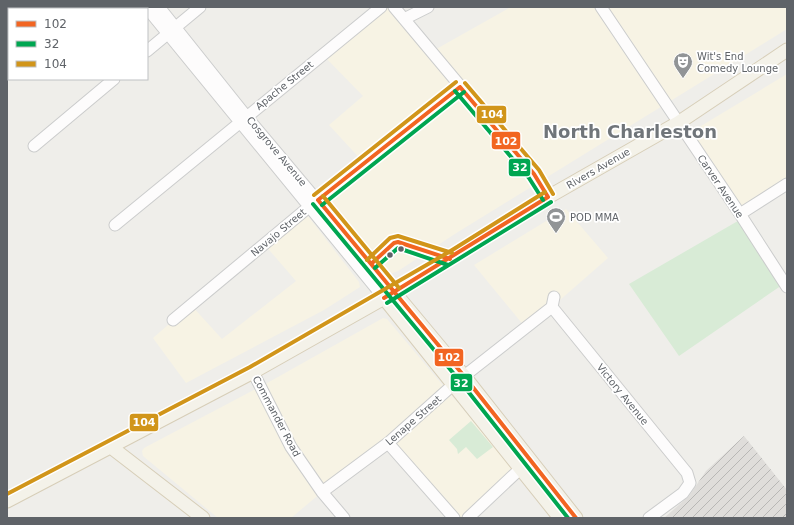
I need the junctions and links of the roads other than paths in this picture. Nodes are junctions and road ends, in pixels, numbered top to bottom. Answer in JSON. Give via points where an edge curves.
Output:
{"nodes":[{"id":1,"x":159,"y":7,"type":"edge"},
{"id":2,"x":200,"y":7,"type":"edge"},
{"id":3,"x":381,"y":7,"type":"edge"},
{"id":4,"x":394,"y":7,"type":"edge"},
{"id":5,"x":428,"y":7,"type":"edge"},
{"id":6,"x":604,"y":8,"type":"edge"},
{"id":7,"x":148,"y":9,"type":"edge"},
{"id":8,"x":404,"y":19,"type":"junction"},
{"id":9,"x":172,"y":30,"type":"junction"},
{"id":10,"x":148,"y":50,"type":"edge"},
{"id":11,"x":787,"y":50,"type":"edge"},
{"id":12,"x":113,"y":80,"type":"edge"},
{"id":13,"x":460,"y":87,"type":"junction"},
{"id":14,"x":242,"y":119,"type":"junction"},
{"id":15,"x":678,"y":123,"type":"junction"},
{"id":16,"x":34,"y":146,"type":"dead end"},
{"id":17,"x":787,"y":184,"type":"edge"},
{"id":18,"x":548,"y":197,"type":"junction"},
{"id":19,"x":314,"y":203,"type":"junction"},
{"id":20,"x":740,"y":214,"type":"junction"},
{"id":21,"x":115,"y":224,"type":"dead end"},
{"id":22,"x":787,"y":287,"type":"edge"},
{"id":23,"x":389,"y":295,"type":"junction"},
{"id":24,"x":553,"y":302,"type":"joint"},
{"id":25,"x":173,"y":320,"type":"dead end"},
{"id":26,"x":253,"y":372,"type":"junction"},
{"id":27,"x":459,"y":380,"type":"junction"},
{"id":28,"x":388,"y":443,"type":"junction"},
{"id":29,"x":111,"y":447,"type":"junction"},
{"id":30,"x":520,"y":470,"type":"junction"},
{"id":31,"x":322,"y":492,"type":"junction"},
{"id":32,"x":7,"y":501,"type":"edge"},
{"id":33,"x":196,"y":516,"type":"edge"},
{"id":34,"x":344,"y":518,"type":"edge"},
{"id":35,"x":454,"y":518,"type":"edge"},
{"id":36,"x":468,"y":518,"type":"edge"},
{"id":37,"x":560,"y":518,"type":"edge"},
{"id":38,"x":576,"y":518,"type":"edge"},
{"id":39,"x":649,"y":518,"type":"edge"}],
"edges":[{"from":1,"to":9,"type":"street","name":"Cosgrove Avenue"},
{"from":2,"to":9,"type":"street"},
{"from":3,"to":14,"type":"street","name":"Apache Street"},
{"from":4,"to":8,"type":"street"},
{"from":5,"to":8,"type":"street"},
{"from":6,"to":15,"type":"street","name":"Carver Avenue"},
{"from":7,"to":9,"type":"street","name":"Cosgrove Avenue"},
{"from":8,"to":13,"type":"street"},
{"from":9,"to":10,"type":"street"},
{"from":9,"to":14,"type":"street","name":"Cosgrove Avenue"},
{"from":11,"to":15,"type":"main road","name":"Rivers Avenue"},
{"from":12,"to":16,"type":"street"},
{"from":13,"to":18,"type":"street","via":[[534,174]]},
{"from":13,"to":19,"type":"street","name":"Navajo Street"},
{"from":14,"to":19,"type":"street","name":"Cosgrove Avenue"},
{"from":14,"to":21,"type":"street","name":"Apache Street"},
{"from":15,"to":18,"type":"main road","name":"Rivers Avenue"},
{"from":15,"to":20,"type":"street","name":"Carver Avenue"},
{"from":17,"to":20,"type":"street"},
{"from":18,"to":23,"type":"main road","name":"Rivers Avenue"},
{"from":19,"to":23,"type":"street","name":"Cosgrove Avenue"},
{"from":19,"to":25,"type":"street","name":"Navajo Street"},
{"from":20,"to":22,"type":"street","name":"Carver Avenue"},
{"from":23,"to":26,"type":"main road","name":"Rivers Avenue"},
{"from":23,"to":27,"type":"main road","name":"Cosgrove Avenue"},
{"from":24,"to":27,"type":"street","name":"Lenape Street"},
{"from":24,"to":39,"type":"street","name":"Victory Avenue","via":[[687,473],[690,483],[683,493]]},
{"from":26,"to":29,"type":"main road","name":"Rivers Avenue"},
{"from":26,"to":31,"type":"street","name":"Commander Road","via":[[291,447]]},
{"from":27,"to":28,"type":"street","name":"Lenape Street"},
{"from":27,"to":30,"type":"main road","name":"Cosgrove Avenue"},
{"from":27,"to":38,"type":"main road","name":"Cosgrove Avenue"},
{"from":28,"to":31,"type":"street","name":"Lenape Street"},
{"from":28,"to":35,"type":"street"},
{"from":29,"to":32,"type":"main road","name":"Rivers Avenue"},
{"from":29,"to":33,"type":"main road"},
{"from":30,"to":36,"type":"street"},
{"from":30,"to":37,"type":"main road","name":"Cosgrove Avenue"},
{"from":31,"to":34,"type":"street","name":"Commander Road"}]}
